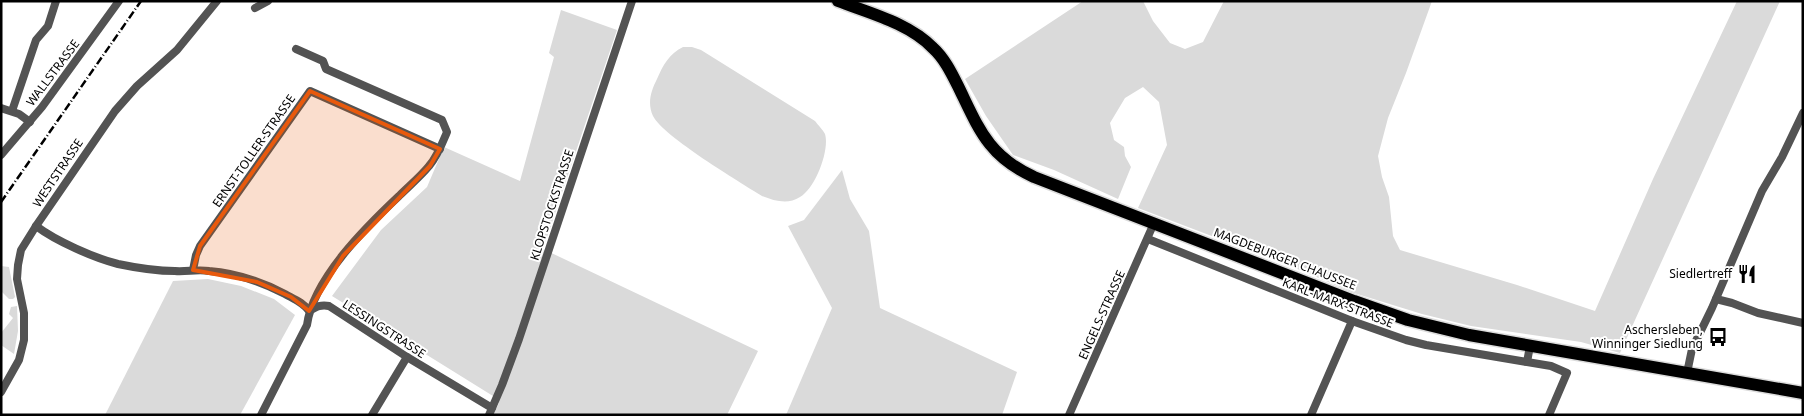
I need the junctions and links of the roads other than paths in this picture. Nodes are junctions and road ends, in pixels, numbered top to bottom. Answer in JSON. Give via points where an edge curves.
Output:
{"nodes":[{"id":1,"x":56,"y":1,"type":"edge"},
{"id":2,"x":119,"y":1,"type":"edge"},
{"id":3,"x":217,"y":1,"type":"edge"},
{"id":4,"x":268,"y":1,"type":"edge"},
{"id":5,"x":632,"y":1,"type":"edge"},
{"id":6,"x":838,"y":1,"type":"edge"},
{"id":7,"x":255,"y":8,"type":"dead end"},
{"id":8,"x":296,"y":49,"type":"dead end"},
{"id":9,"x":1,"y":108,"type":"edge"},
{"id":10,"x":12,"y":111,"type":"junction"},
{"id":11,"x":1803,"y":113,"type":"edge"},
{"id":12,"x":30,"y":122,"type":"junction"},
{"id":13,"x":440,"y":148,"type":"junction"},
{"id":14,"x":1,"y":155,"type":"edge"},
{"id":15,"x":1154,"y":223,"type":"junction"},
{"id":16,"x":36,"y":226,"type":"junction"},
{"id":17,"x":1148,"y":239,"type":"junction"},
{"id":18,"x":193,"y":270,"type":"junction"},
{"id":19,"x":1716,"y":299,"type":"junction"},
{"id":20,"x":309,"y":311,"type":"junction"},
{"id":21,"x":1352,"y":321,"type":"junction"},
{"id":22,"x":1803,"y":323,"type":"edge"},
{"id":23,"x":1530,"y":346,"type":"junction"},
{"id":24,"x":407,"y":357,"type":"junction"},
{"id":25,"x":1527,"y":362,"type":"junction"},
{"id":26,"x":1686,"y":373,"type":"junction"},
{"id":27,"x":1,"y":392,"type":"edge"},
{"id":28,"x":1803,"y":393,"type":"edge"},
{"id":29,"x":490,"y":412,"type":"edge"},
{"id":30,"x":261,"y":415,"type":"edge"},
{"id":31,"x":372,"y":415,"type":"edge"},
{"id":32,"x":1069,"y":415,"type":"edge"},
{"id":33,"x":1310,"y":415,"type":"edge"},
{"id":34,"x":1549,"y":415,"type":"edge"}],
"edges":[{"from":1,"to":10,"type":"street","name":"WALLSTRASSE","via":[[48,26],[36,40]]},
{"from":2,"to":12,"type":"street","name":"WALLSTRASSE"},
{"from":3,"to":16,"type":"street","name":"WESTSTRASSE","via":[[177,50],[114,111]]},
{"from":4,"to":7,"type":"street"},
{"from":5,"to":29,"type":"street","name":"KLOPSTOCKSTRASSE","via":[[541,276]]},
{"from":6,"to":15,"type":"main road","name":"MAGDEBURGER CHAUSSEE","via":[[907,29],[933,47],[948,68],[980,130],[1009,164],[1034,177]]},
{"from":8,"to":13,"type":"street","via":[[323,60],[326,69],[442,120],[447,132]]},
{"from":9,"to":10,"type":"street"},
{"from":10,"to":12,"type":"street"},
{"from":11,"to":19,"type":"street","via":[[1762,191]]},
{"from":12,"to":14,"type":"street","name":"WALLSTRASSE"},
{"from":13,"to":18,"type":"street","name":"ERNST-TOLLER-STRASSE","via":[[310,91],[200,246]]},
{"from":13,"to":20,"type":"street","via":[[430,166],[381,212],[343,256]]},
{"from":15,"to":17,"type":"street","name":"ENGELS-STRASSE"},
{"from":15,"to":23,"type":"main road","name":"MAGDEBURGER CHAUSSEE","via":[[1387,314],[1444,330]]},
{"from":16,"to":18,"type":"street","via":[[117,264],[166,271]]},
{"from":16,"to":27,"type":"street","name":"WESTSTRASSE","via":[[21,250],[18,265],[17,279],[25,322],[22,351]]},
{"from":17,"to":21,"type":"street","name":"KARL-MARX-STRASSE"},
{"from":17,"to":32,"type":"street","name":"ENGELS-STRASSE"},
{"from":18,"to":20,"type":"street","via":[[219,272],[257,282],[291,297]]},
{"from":19,"to":22,"type":"street"},
{"from":19,"to":26,"type":"street","via":[[1692,349]]},
{"from":20,"to":24,"type":"street","name":"LESSINGSTRASSE","via":[[318,306],[329,306]]},
{"from":20,"to":30,"type":"street","via":[[307,325]]},
{"from":21,"to":25,"type":"street","name":"KARL-MARX-STRASSE","via":[[1426,345]]},
{"from":21,"to":33,"type":"street"},
{"from":23,"to":25,"type":"street"},
{"from":23,"to":26,"type":"main road","name":"MAGDEBURGER CHAUSSEE"},
{"from":24,"to":29,"type":"street","name":"LESSINGSTRASSE"},
{"from":24,"to":31,"type":"street"},
{"from":25,"to":34,"type":"street","name":"KARL-MARX-STRASSE","via":[[1551,366],[1567,373]]},
{"from":26,"to":28,"type":"main road","name":"MAGDEBURGER CHAUSSEE"}]}
